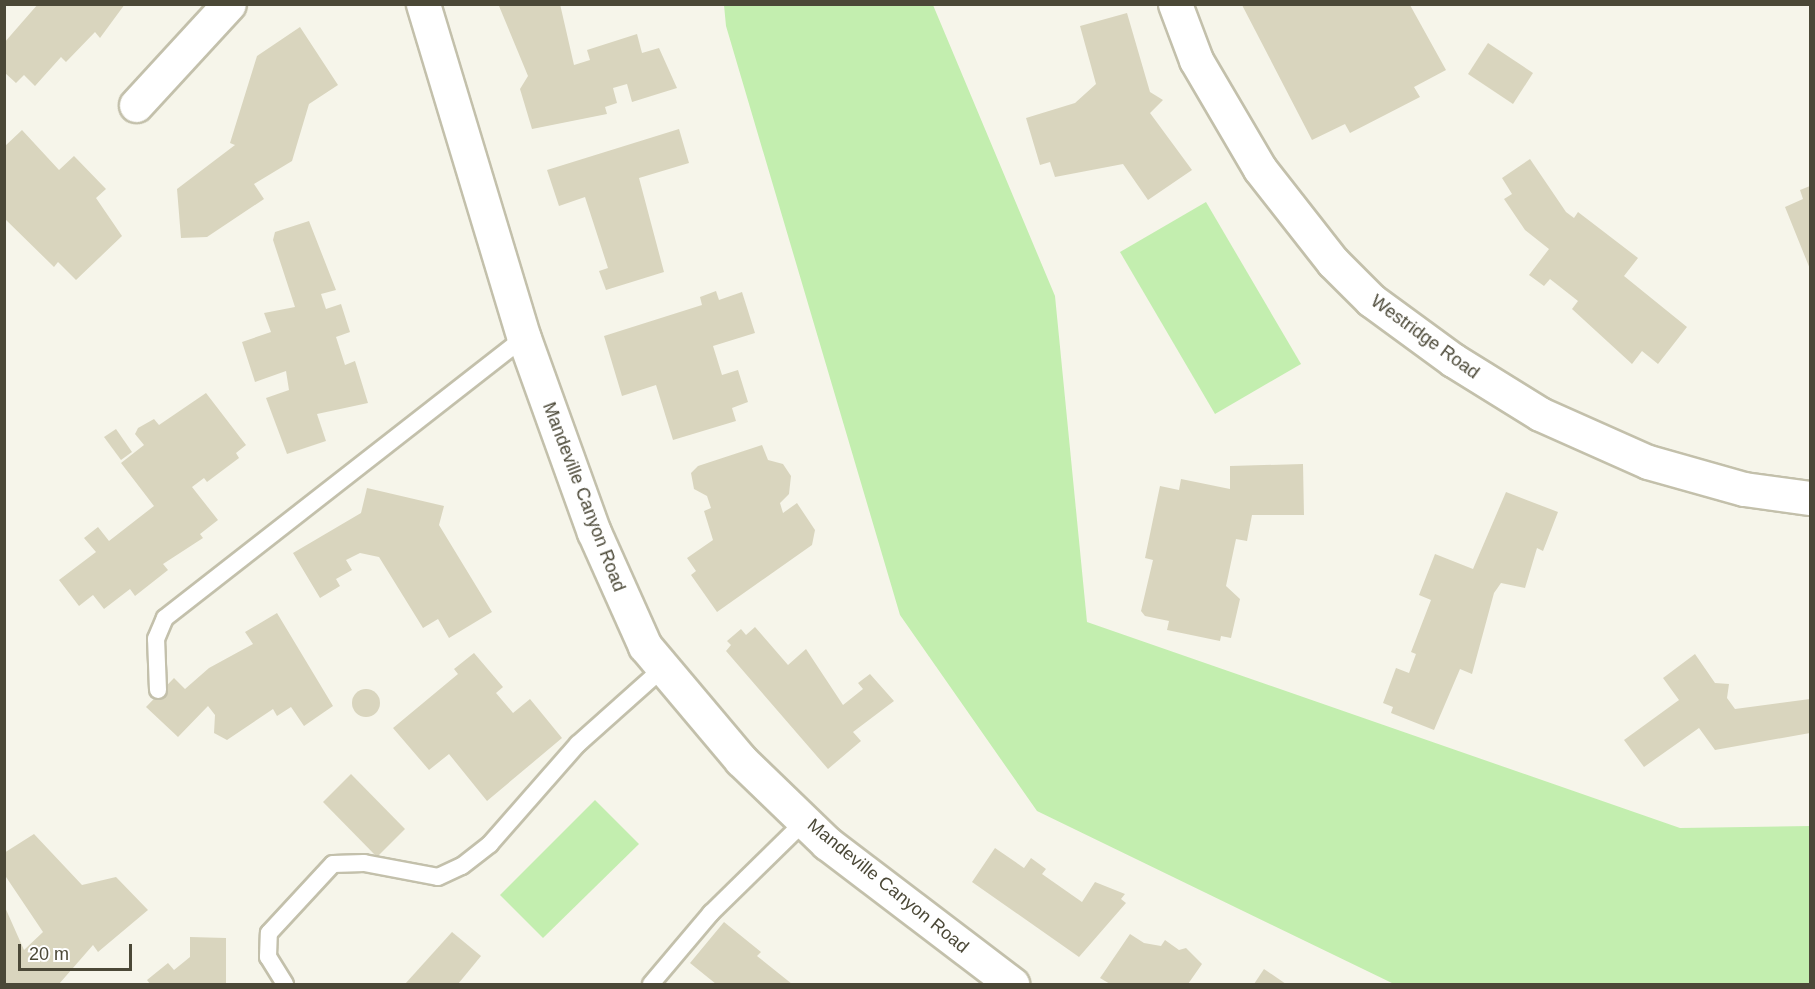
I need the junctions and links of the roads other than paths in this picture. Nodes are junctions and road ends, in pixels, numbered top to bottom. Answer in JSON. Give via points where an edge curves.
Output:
{"nodes":[{"id":1,"x":229,"y":4,"type":"edge"},
{"id":2,"x":423,"y":4,"type":"edge"},
{"id":3,"x":1175,"y":4,"type":"edge"},
{"id":4,"x":136,"y":105,"type":"dead end"},
{"id":5,"x":524,"y":338,"type":"junction"},
{"id":6,"x":1810,"y":498,"type":"edge"},
{"id":7,"x":663,"y":668,"type":"junction"},
{"id":8,"x":158,"y":690,"type":"dead end"},
{"id":9,"x":805,"y":820,"type":"junction"},
{"id":10,"x":1000,"y":981,"type":"edge"},
{"id":11,"x":285,"y":984,"type":"edge"},
{"id":12,"x":651,"y":984,"type":"edge"}],
"edges":[{"from":1,"to":4,"type":"street"},
{"from":2,"to":5,"type":"street","name":"Mandeville Canyon Road"},
{"from":3,"to":6,"type":"street","name":"Westridge Road","via":[[1196,60],[1260,169],[1333,262],[1371,300],[1453,360],[1540,414],[1648,462],[1743,489]]},
{"from":5,"to":7,"type":"street","name":"Mandeville Canyon Road","via":[[594,532],[645,646]]},
{"from":5,"to":8,"type":"lane","via":[[165,618],[156,639]]},
{"from":7,"to":9,"type":"street","name":"Mandeville Canyon Road","via":[[741,760]]},
{"from":7,"to":11,"type":"lane","via":[[578,744],[490,844],[462,866],[438,877],[364,863],[333,864],[269,933],[268,957]]},
{"from":9,"to":10,"type":"street","name":"Mandeville Canyon Road"},
{"from":9,"to":12,"type":"lane","via":[[711,913]]}]}
